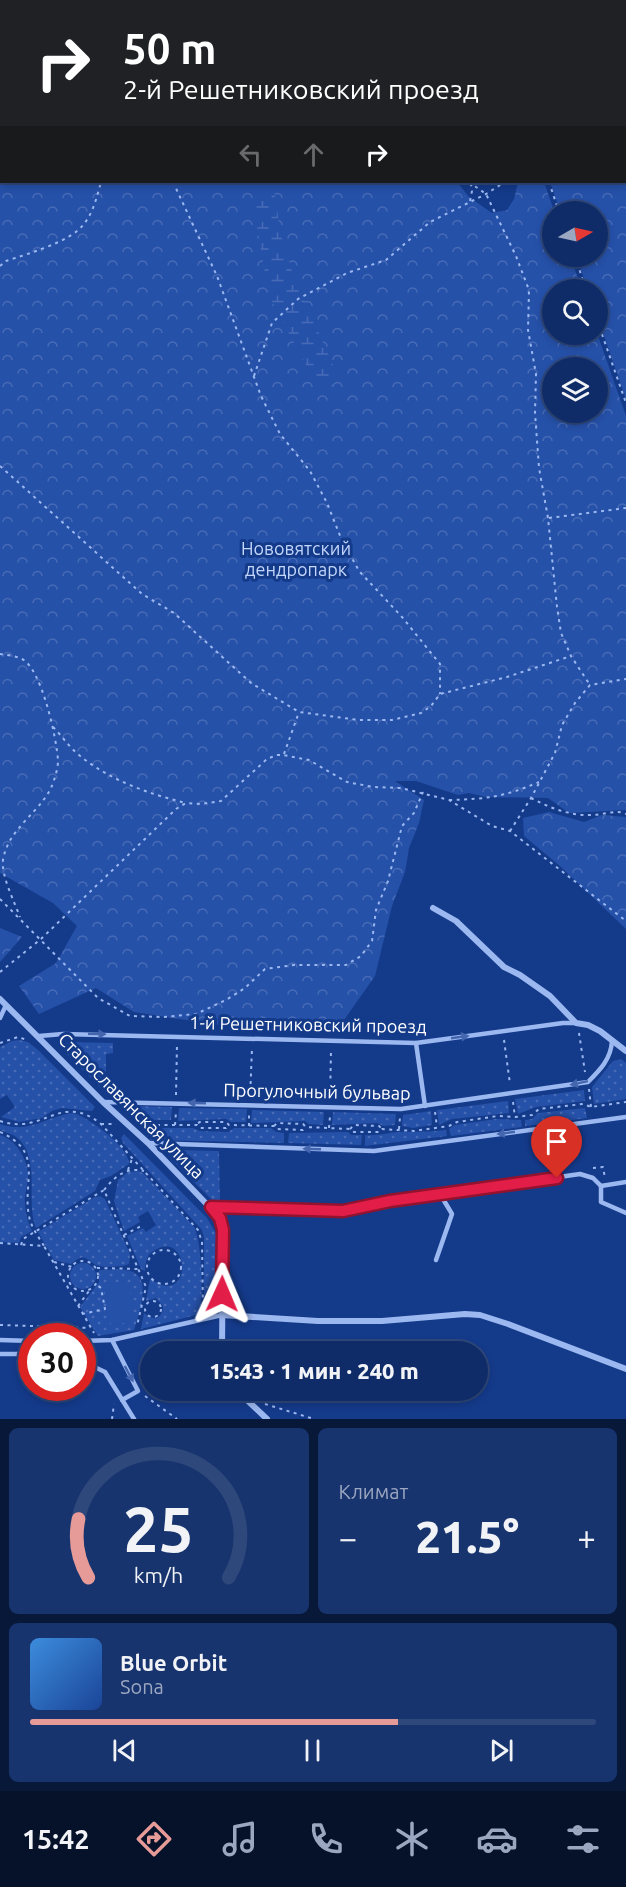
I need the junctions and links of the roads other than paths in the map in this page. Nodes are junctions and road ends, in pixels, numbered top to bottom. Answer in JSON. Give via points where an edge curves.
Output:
{"nodes":[{"id":1,"x":433,"y":908,"type":"dead end"},
{"id":2,"x":0,"y":999,"type":"edge"},
{"id":3,"x":6,"y":1005,"type":"junction"},
{"id":4,"x":0,"y":1018,"type":"edge"},
{"id":5,"x":577,"y":1025,"type":"junction"},
{"id":6,"x":39,"y":1036,"type":"junction"},
{"id":7,"x":612,"y":1041,"type":"junction"},
{"id":8,"x":416,"y":1043,"type":"junction"},
{"id":9,"x":626,"y":1051,"type":"edge"},
{"id":10,"x":103,"y":1102,"type":"junction"},
{"id":11,"x":425,"y":1106,"type":"junction"},
{"id":12,"x":626,"y":1117,"type":"edge"},
{"id":13,"x":148,"y":1143,"type":"junction"},
{"id":14,"x":626,"y":1182,"type":"edge"},
{"id":15,"x":601,"y":1186,"type":"junction"},
{"id":16,"x":440,"y":1194,"type":"junction"},
{"id":17,"x":211,"y":1207,"type":"junction"},
{"id":18,"x":626,"y":1214,"type":"edge"},
{"id":19,"x":436,"y":1260,"type":"dead end"},
{"id":20,"x":222,"y":1315,"type":"junction"},
{"id":21,"x":0,"y":1340,"type":"edge"},
{"id":22,"x":112,"y":1340,"type":"junction"},
{"id":23,"x":18,"y":1341,"type":"edge"},
{"id":24,"x":96,"y":1341,"type":"edge"},
{"id":25,"x":222,"y":1341,"type":"edge"},
{"id":26,"x":0,"y":1354,"type":"edge"},
{"id":27,"x":18,"y":1354,"type":"edge"},
{"id":28,"x":96,"y":1368,"type":"edge"},
{"id":29,"x":626,"y":1370,"type":"edge"},
{"id":30,"x":122,"y":1400,"type":"junction"},
{"id":31,"x":248,"y":1401,"type":"edge"},
{"id":32,"x":134,"y":1419,"type":"edge"},
{"id":33,"x":267,"y":1419,"type":"edge"}],
"edges":[{"from":1,"to":5,"type":"street","via":[[456,921],[504,967],[550,996]]},
{"from":2,"to":3,"type":"street","name":"Старославянская улица"},
{"from":3,"to":4,"type":"lane"},
{"from":3,"to":6,"type":"street","name":"Старославянская улица"},
{"from":5,"to":7,"type":"street","via":[[588,1025]]},
{"from":8,"to":5,"type":"lane","name":"1-й Решетниковский проезд","one_way":true},
{"from":6,"to":8,"type":"lane","name":"1-й Решетниковский проезд","one_way":true},
{"from":6,"to":10,"type":"street","name":"Старославянская улица"},
{"from":7,"to":9,"type":"street"},
{"from":7,"to":11,"type":"lane","name":"Прогулочный бульвар","one_way":true,"via":[[611,1052],[601,1069],[586,1078],[512,1094]]},
{"from":8,"to":11,"type":"lane"},
{"from":11,"to":10,"type":"lane","name":"Прогулочный бульвар","one_way":true,"via":[[401,1110]]},
{"from":10,"to":13,"type":"street","name":"Старославянская улица"},
{"from":12,"to":13,"type":"lane","one_way":true,"via":[[374,1151]]},
{"from":13,"to":17,"type":"street","name":"Старославянская улица"},
{"from":14,"to":15,"type":"lane"},
{"from":15,"to":16,"type":"lane","via":[[580,1174]]},
{"from":15,"to":18,"type":"lane","via":[[601,1203]]},
{"from":16,"to":17,"type":"lane","via":[[343,1211]]},
{"from":16,"to":19,"type":"lane","via":[[452,1214]]},
{"from":17,"to":20,"type":"street","name":"Старославянская улица","via":[[223,1230]]},
{"from":20,"to":22,"type":"lane"},
{"from":20,"to":25,"type":"street","name":"Старославянская улица"},
{"from":20,"to":29,"type":"street","via":[[318,1321],[480,1315]]},
{"from":21,"to":23,"type":"lane"},
{"from":22,"to":24,"type":"lane"},
{"from":22,"to":30,"type":"lane","one_way":true,"via":[[138,1391]]},
{"from":26,"to":27,"type":"lane"},
{"from":28,"to":30,"type":"lane","via":[[105,1372]]},
{"from":30,"to":32,"type":"lane"},
{"from":31,"to":33,"type":"street"}]}
